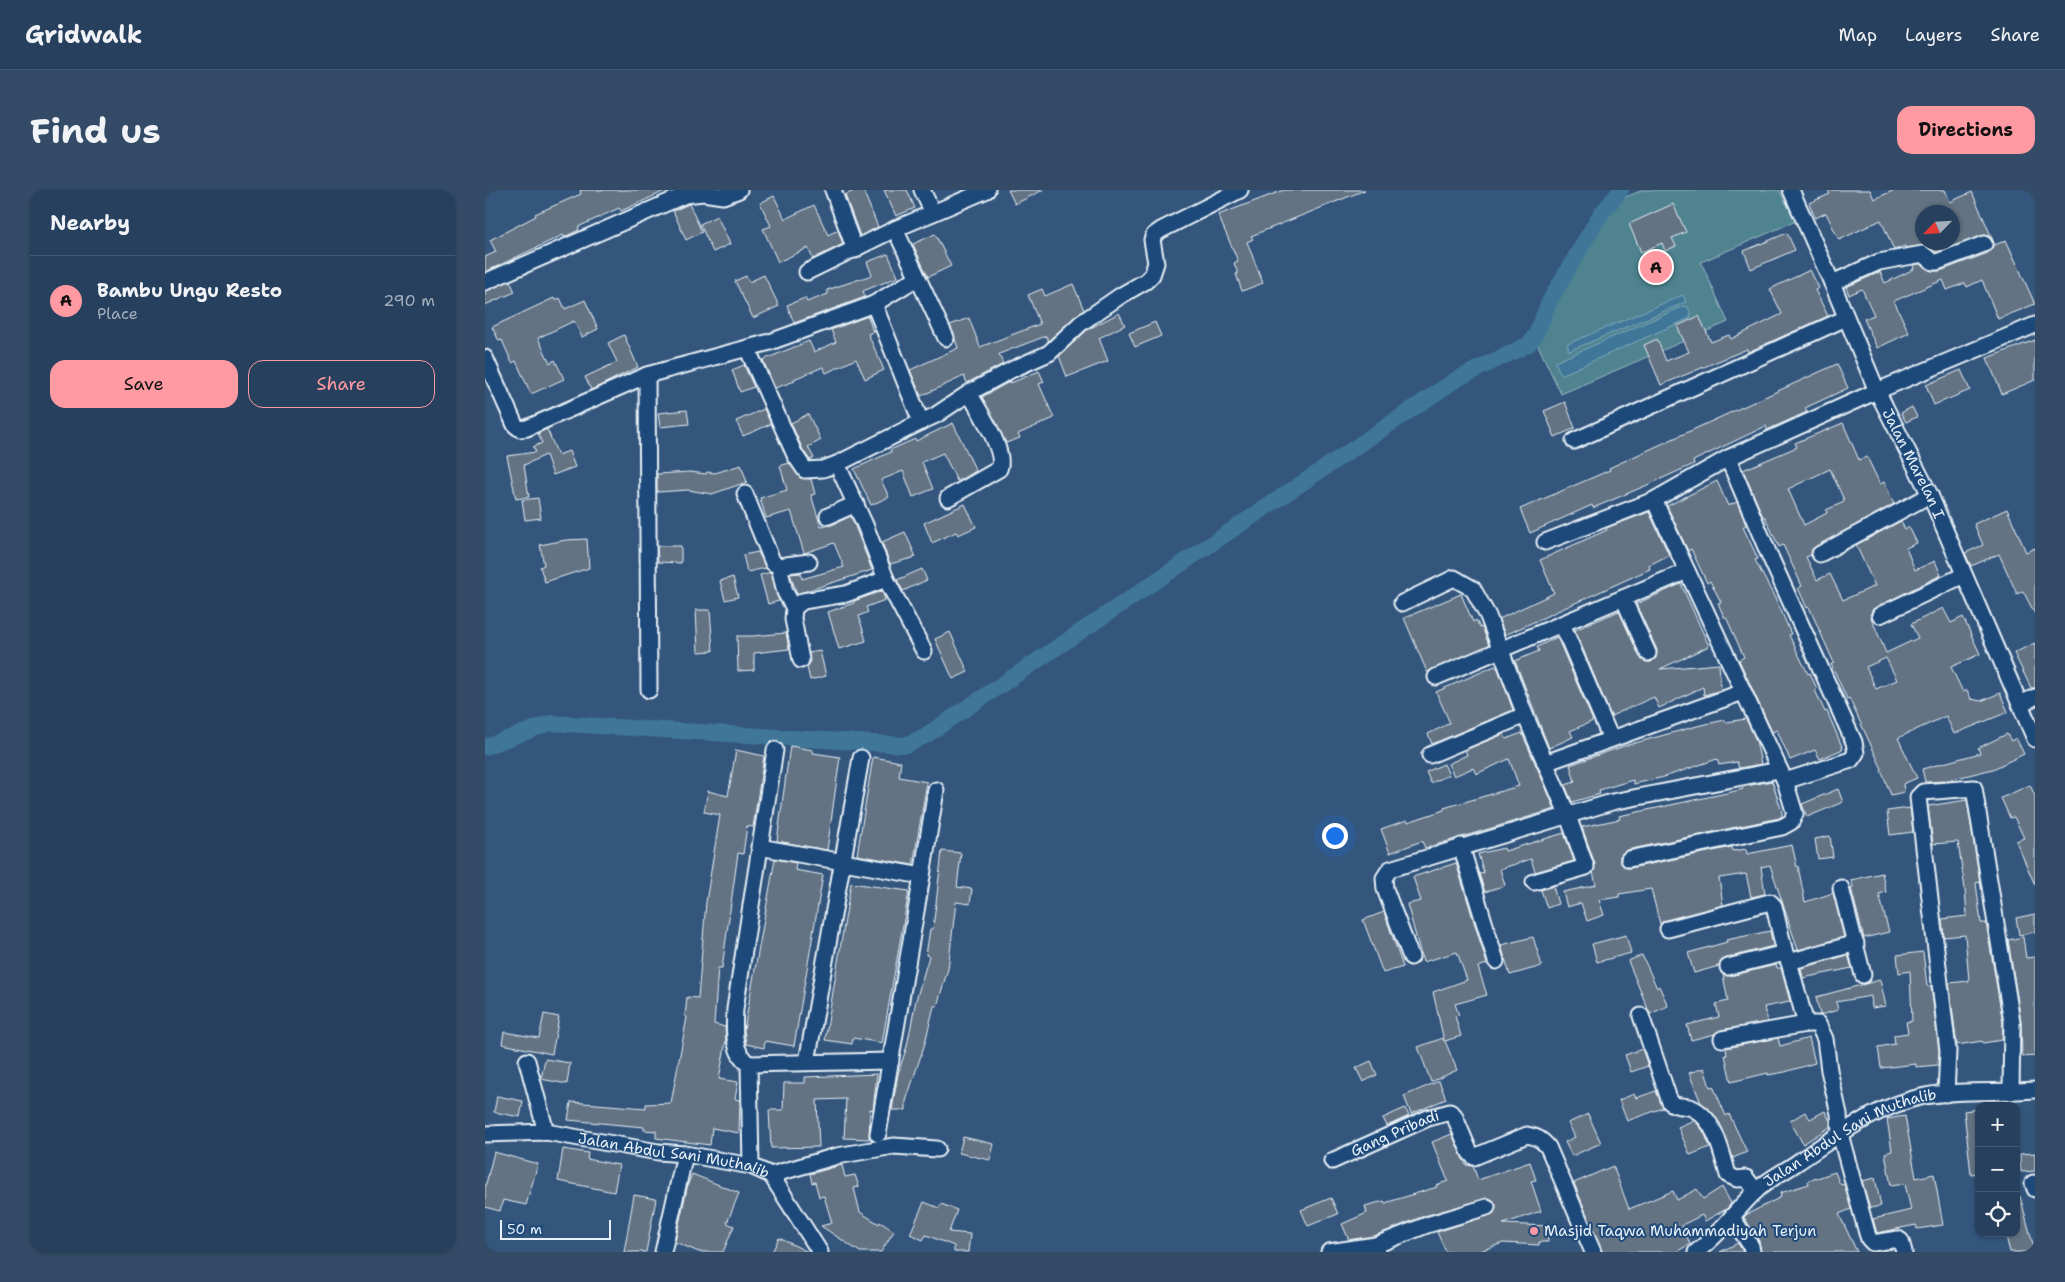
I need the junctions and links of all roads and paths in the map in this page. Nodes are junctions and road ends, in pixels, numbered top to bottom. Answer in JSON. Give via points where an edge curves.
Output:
{"nodes":[{"id":1,"x":739,"y":190,"type":"edge"},
{"id":2,"x":833,"y":190,"type":"edge"},
{"id":3,"x":922,"y":190,"type":"edge"},
{"id":4,"x":987,"y":190,"type":"edge"},
{"id":5,"x":1240,"y":190,"type":"edge"},
{"id":6,"x":1791,"y":190,"type":"edge"},
{"id":7,"x":933,"y":213,"type":"junction"},
{"id":8,"x":895,"y":230,"type":"junction"},
{"id":9,"x":1984,"y":244,"type":"dead end"},
{"id":10,"x":855,"y":250,"type":"junction"},
{"id":11,"x":807,"y":272,"type":"dead end"},
{"id":12,"x":917,"y":278,"type":"junction"},
{"id":13,"x":485,"y":282,"type":"edge"},
{"id":14,"x":1832,"y":283,"type":"junction"},
{"id":15,"x":873,"y":304,"type":"junction"},
{"id":16,"x":1846,"y":318,"type":"junction"},
{"id":17,"x":2035,"y":325,"type":"edge"},
{"id":18,"x":946,"y":338,"type":"dead end"},
{"id":19,"x":747,"y":348,"type":"junction"},
{"id":20,"x":485,"y":358,"type":"edge"},
{"id":21,"x":647,"y":375,"type":"junction"},
{"id":22,"x":1877,"y":391,"type":"junction"},
{"id":23,"x":969,"y":392,"type":"junction"},
{"id":24,"x":921,"y":422,"type":"junction"},
{"id":25,"x":1574,"y":441,"type":"dead end"},
{"id":26,"x":1728,"y":458,"type":"junction"},
{"id":27,"x":837,"y":464,"type":"junction"},
{"id":28,"x":745,"y":494,"type":"dead end"},
{"id":29,"x":1929,"y":494,"type":"junction"},
{"id":30,"x":948,"y":498,"type":"dead end"},
{"id":31,"x":1654,"y":500,"type":"junction"},
{"id":32,"x":855,"y":504,"type":"junction"},
{"id":33,"x":827,"y":516,"type":"dead end"},
{"id":34,"x":1545,"y":542,"type":"dead end"},
{"id":35,"x":1820,"y":554,"type":"dead end"},
{"id":36,"x":809,"y":562,"type":"dead end"},
{"id":37,"x":779,"y":566,"type":"junction"},
{"id":38,"x":1687,"y":571,"type":"junction"},
{"id":39,"x":1964,"y":575,"type":"junction"},
{"id":40,"x":886,"y":579,"type":"junction"},
{"id":41,"x":1623,"y":598,"type":"junction"},
{"id":42,"x":1403,"y":603,"type":"dead end"},
{"id":43,"x":794,"y":608,"type":"junction"},
{"id":44,"x":1880,"y":615,"type":"dead end"},
{"id":45,"x":1562,"y":624,"type":"junction"},
{"id":46,"x":1500,"y":650,"type":"junction"},
{"id":47,"x":924,"y":651,"type":"dead end"},
{"id":48,"x":1648,"y":653,"type":"dead end"},
{"id":49,"x":801,"y":660,"type":"dead end"},
{"id":50,"x":1436,"y":677,"type":"dead end"},
{"id":51,"x":649,"y":690,"type":"dead end"},
{"id":52,"x":1743,"y":692,"type":"junction"},
{"id":53,"x":2035,"y":697,"type":"edge"},
{"id":54,"x":2020,"y":704,"type":"junction"},
{"id":55,"x":1525,"y":715,"type":"junction"},
{"id":56,"x":1611,"y":739,"type":"junction"},
{"id":57,"x":2035,"y":739,"type":"edge"},
{"id":58,"x":775,"y":750,"type":"dead end"},
{"id":59,"x":1430,"y":755,"type":"dead end"},
{"id":60,"x":861,"y":758,"type":"dead end"},
{"id":61,"x":1545,"y":763,"type":"junction"},
{"id":62,"x":1782,"y":775,"type":"junction"},
{"id":63,"x":936,"y":790,"type":"dead end"},
{"id":64,"x":1568,"y":816,"type":"junction"},
{"id":65,"x":759,"y":846,"type":"junction"},
{"id":66,"x":1461,"y":846,"type":"junction"},
{"id":67,"x":1629,"y":859,"type":"dead end"},
{"id":68,"x":843,"y":862,"type":"junction"},
{"id":69,"x":922,"y":876,"type":"junction"},
{"id":70,"x":1534,"y":882,"type":"dead end"},
{"id":71,"x":1841,"y":888,"type":"dead end"},
{"id":72,"x":1668,"y":929,"type":"dead end"},
{"id":73,"x":1856,"y":943,"type":"junction"},
{"id":74,"x":1411,"y":957,"type":"dead end"},
{"id":75,"x":1787,"y":957,"type":"junction"},
{"id":76,"x":1496,"y":961,"type":"dead end"},
{"id":77,"x":1728,"y":967,"type":"dead end"},
{"id":78,"x":1863,"y":974,"type":"dead end"},
{"id":79,"x":1641,"y":1016,"type":"dead end"},
{"id":80,"x":1805,"y":1024,"type":"junction"},
{"id":81,"x":1722,"y":1039,"type":"dead end"},
{"id":82,"x":527,"y":1061,"type":"dead end"},
{"id":83,"x":891,"y":1061,"type":"junction"},
{"id":84,"x":807,"y":1062,"type":"junction"},
{"id":85,"x":749,"y":1064,"type":"junction"},
{"id":86,"x":2035,"y":1090,"type":"edge"},
{"id":87,"x":2011,"y":1092,"type":"junction"},
{"id":88,"x":1947,"y":1094,"type":"junction"},
{"id":89,"x":546,"y":1132,"type":"junction"},
{"id":90,"x":485,"y":1134,"type":"edge"},
{"id":91,"x":878,"y":1134,"type":"dead end"},
{"id":92,"x":1840,"y":1134,"type":"junction"},
{"id":93,"x":937,"y":1149,"type":"dead end"},
{"id":94,"x":685,"y":1154,"type":"junction"},
{"id":95,"x":1333,"y":1160,"type":"dead end"},
{"id":96,"x":751,"y":1166,"type":"junction"},
{"id":97,"x":771,"y":1176,"type":"junction"},
{"id":98,"x":1756,"y":1191,"type":"junction"},
{"id":99,"x":1487,"y":1207,"type":"dead end"},
{"id":100,"x":1733,"y":1217,"type":"junction"},
{"id":101,"x":1377,"y":1249,"type":"edge"},
{"id":102,"x":663,"y":1252,"type":"edge"},
{"id":103,"x":821,"y":1252,"type":"edge"},
{"id":104,"x":1329,"y":1252,"type":"edge"},
{"id":105,"x":1593,"y":1252,"type":"edge"},
{"id":106,"x":1696,"y":1252,"type":"edge"},
{"id":107,"x":1753,"y":1252,"type":"edge"},
{"id":108,"x":1905,"y":1252,"type":"edge"}],
"edges":[{"from":1,"to":13,"type":"street","via":[[723,196],[685,195]]},
{"from":2,"to":10,"type":"street"},
{"from":3,"to":7,"type":"street"},
{"from":4,"to":7,"type":"street"},
{"from":5,"to":23,"type":"street","via":[[1154,236],[1155,263],[1146,282],[1081,323],[1049,353]]},
{"from":6,"to":14,"type":"street","name":"Jalan Marelan I"},
{"from":7,"to":8,"type":"street"},
{"from":8,"to":10,"type":"street"},
{"from":8,"to":12,"type":"street"},
{"from":9,"to":14,"type":"street","via":[[1937,262],[1923,254],[1879,262]]},
{"from":10,"to":11,"type":"street"},
{"from":12,"to":15,"type":"street"},
{"from":12,"to":18,"type":"street"},
{"from":14,"to":16,"type":"street","name":"Jalan Marelan I"},
{"from":15,"to":19,"type":"street"},
{"from":15,"to":24,"type":"street"},
{"from":16,"to":22,"type":"street","name":"Jalan Marelan I"},
{"from":16,"to":25,"type":"street"},
{"from":17,"to":22,"type":"street"},
{"from":19,"to":21,"type":"street"},
{"from":19,"to":27,"type":"street","via":[[795,456],[805,470]]},
{"from":20,"to":21,"type":"street","via":[[515,425],[520,429]]},
{"from":21,"to":51,"type":"street"},
{"from":22,"to":26,"type":"street"},
{"from":22,"to":29,"type":"street","name":"Jalan Marelan I"},
{"from":23,"to":24,"type":"street"},
{"from":23,"to":30,"type":"street","via":[[998,447],[1002,462],[999,469]]},
{"from":24,"to":27,"type":"street"},
{"from":26,"to":31,"type":"street"},
{"from":26,"to":62,"type":"street","via":[[1856,753],[1851,760]]},
{"from":27,"to":32,"type":"street"},
{"from":28,"to":37,"type":"street","via":[[773,563]]},
{"from":29,"to":35,"type":"street"},
{"from":29,"to":39,"type":"street","name":"Jalan Marelan I"},
{"from":31,"to":34,"type":"street"},
{"from":31,"to":38,"type":"street"},
{"from":32,"to":33,"type":"street"},
{"from":32,"to":40,"type":"street"},
{"from":36,"to":37,"type":"street"},
{"from":37,"to":43,"type":"street","via":[[785,592]]},
{"from":38,"to":41,"type":"street"},
{"from":38,"to":52,"type":"street"},
{"from":39,"to":44,"type":"street"},
{"from":39,"to":54,"type":"street","name":"Jalan Marelan I"},
{"from":40,"to":43,"type":"street","via":[[846,594],[803,601]]},
{"from":40,"to":47,"type":"street"},
{"from":41,"to":45,"type":"street"},
{"from":41,"to":48,"type":"street"},
{"from":42,"to":46,"type":"street","via":[[1458,578],[1473,589],[1488,616]]},
{"from":43,"to":49,"type":"street"},
{"from":45,"to":46,"type":"street"},
{"from":45,"to":56,"type":"street"},
{"from":46,"to":50,"type":"street"},
{"from":46,"to":55,"type":"street"},
{"from":52,"to":56,"type":"street"},
{"from":52,"to":62,"type":"street"},
{"from":53,"to":54,"type":"street"},
{"from":54,"to":57,"type":"street","name":"Jalan Marelan I"},
{"from":55,"to":59,"type":"street"},
{"from":55,"to":61,"type":"street"},
{"from":56,"to":61,"type":"street"},
{"from":58,"to":65,"type":"street"},
{"from":60,"to":68,"type":"street"},
{"from":61,"to":64,"type":"street"},
{"from":62,"to":64,"type":"street","via":[[1612,802]]},
{"from":62,"to":67,"type":"street","via":[[1795,814],[1791,822],[1782,827]]},
{"from":63,"to":69,"type":"street"},
{"from":64,"to":66,"type":"street"},
{"from":64,"to":70,"type":"street","via":[[1586,868]]},
{"from":65,"to":68,"type":"street"},
{"from":65,"to":85,"type":"street","via":[[733,1030],[741,1059]]},
{"from":66,"to":74,"type":"street","via":[[1390,869],[1384,878],[1385,889]]},
{"from":66,"to":76,"type":"street"},
{"from":68,"to":69,"type":"street"},
{"from":68,"to":84,"type":"street"},
{"from":69,"to":83,"type":"street"},
{"from":71,"to":73,"type":"street"},
{"from":72,"to":75,"type":"street","via":[[1770,902],[1775,906]]},
{"from":73,"to":75,"type":"street"},
{"from":73,"to":78,"type":"street"},
{"from":75,"to":77,"type":"street"},
{"from":75,"to":80,"type":"street"},
{"from":79,"to":98,"type":"street","via":[[1670,1102],[1674,1106],[1691,1107],[1703,1115],[1717,1139],[1728,1175],[1746,1178]]},
{"from":80,"to":81,"type":"street"},
{"from":80,"to":92,"type":"street","via":[[1818,1024],[1825,1039]]},
{"from":82,"to":89,"type":"street"},
{"from":83,"to":84,"type":"street"},
{"from":83,"to":91,"type":"street"},
{"from":84,"to":85,"type":"street"},
{"from":85,"to":96,"type":"street"},
{"from":86,"to":87,"type":"street","name":"Jalan Abdul Sani Muthalib"},
{"from":87,"to":88,"type":"street","name":"Jalan Abdul Sani Muthalib"},
{"from":87,"to":88,"type":"street","via":[[2012,1022],[1974,788],[1923,792],[1918,798],[1948,1051]]},
{"from":88,"to":92,"type":"street","name":"Jalan Abdul Sani Muthalib","via":[[1897,1103]]},
{"from":89,"to":90,"type":"street","name":"Jalan Abdul Sani Muthalib"},
{"from":89,"to":94,"type":"street","name":"Jalan Abdul Sani Muthalib"},
{"from":92,"to":98,"type":"street","name":"Jalan Abdul Sani Muthalib"},
{"from":92,"to":108,"type":"street","via":[[1869,1240],[1898,1239]]},
{"from":93,"to":97,"type":"street","via":[[894,1146],[837,1156]]},
{"from":94,"to":96,"type":"street","name":"Jalan Abdul Sani Muthalib"},
{"from":94,"to":102,"type":"street"},
{"from":95,"to":105,"type":"street","name":"Gang Pribadi","via":[[1428,1118],[1450,1112],[1469,1153],[1474,1157],[1527,1136],[1535,1136],[1548,1147]]},
{"from":96,"to":97,"type":"street","name":"Jalan Abdul Sani Muthalib"},
{"from":97,"to":103,"type":"street","name":"Jalan Abdul Sani Muthalib"},
{"from":98,"to":100,"type":"street","name":"Jalan Abdul Sani Muthalib"},
{"from":99,"to":101,"type":"street","via":[[1427,1225]]},
{"from":100,"to":106,"type":"street","name":"Jalan Abdul Sani Muthalib"},
{"from":100,"to":107,"type":"street"},
{"from":101,"to":104,"type":"street"}]}
